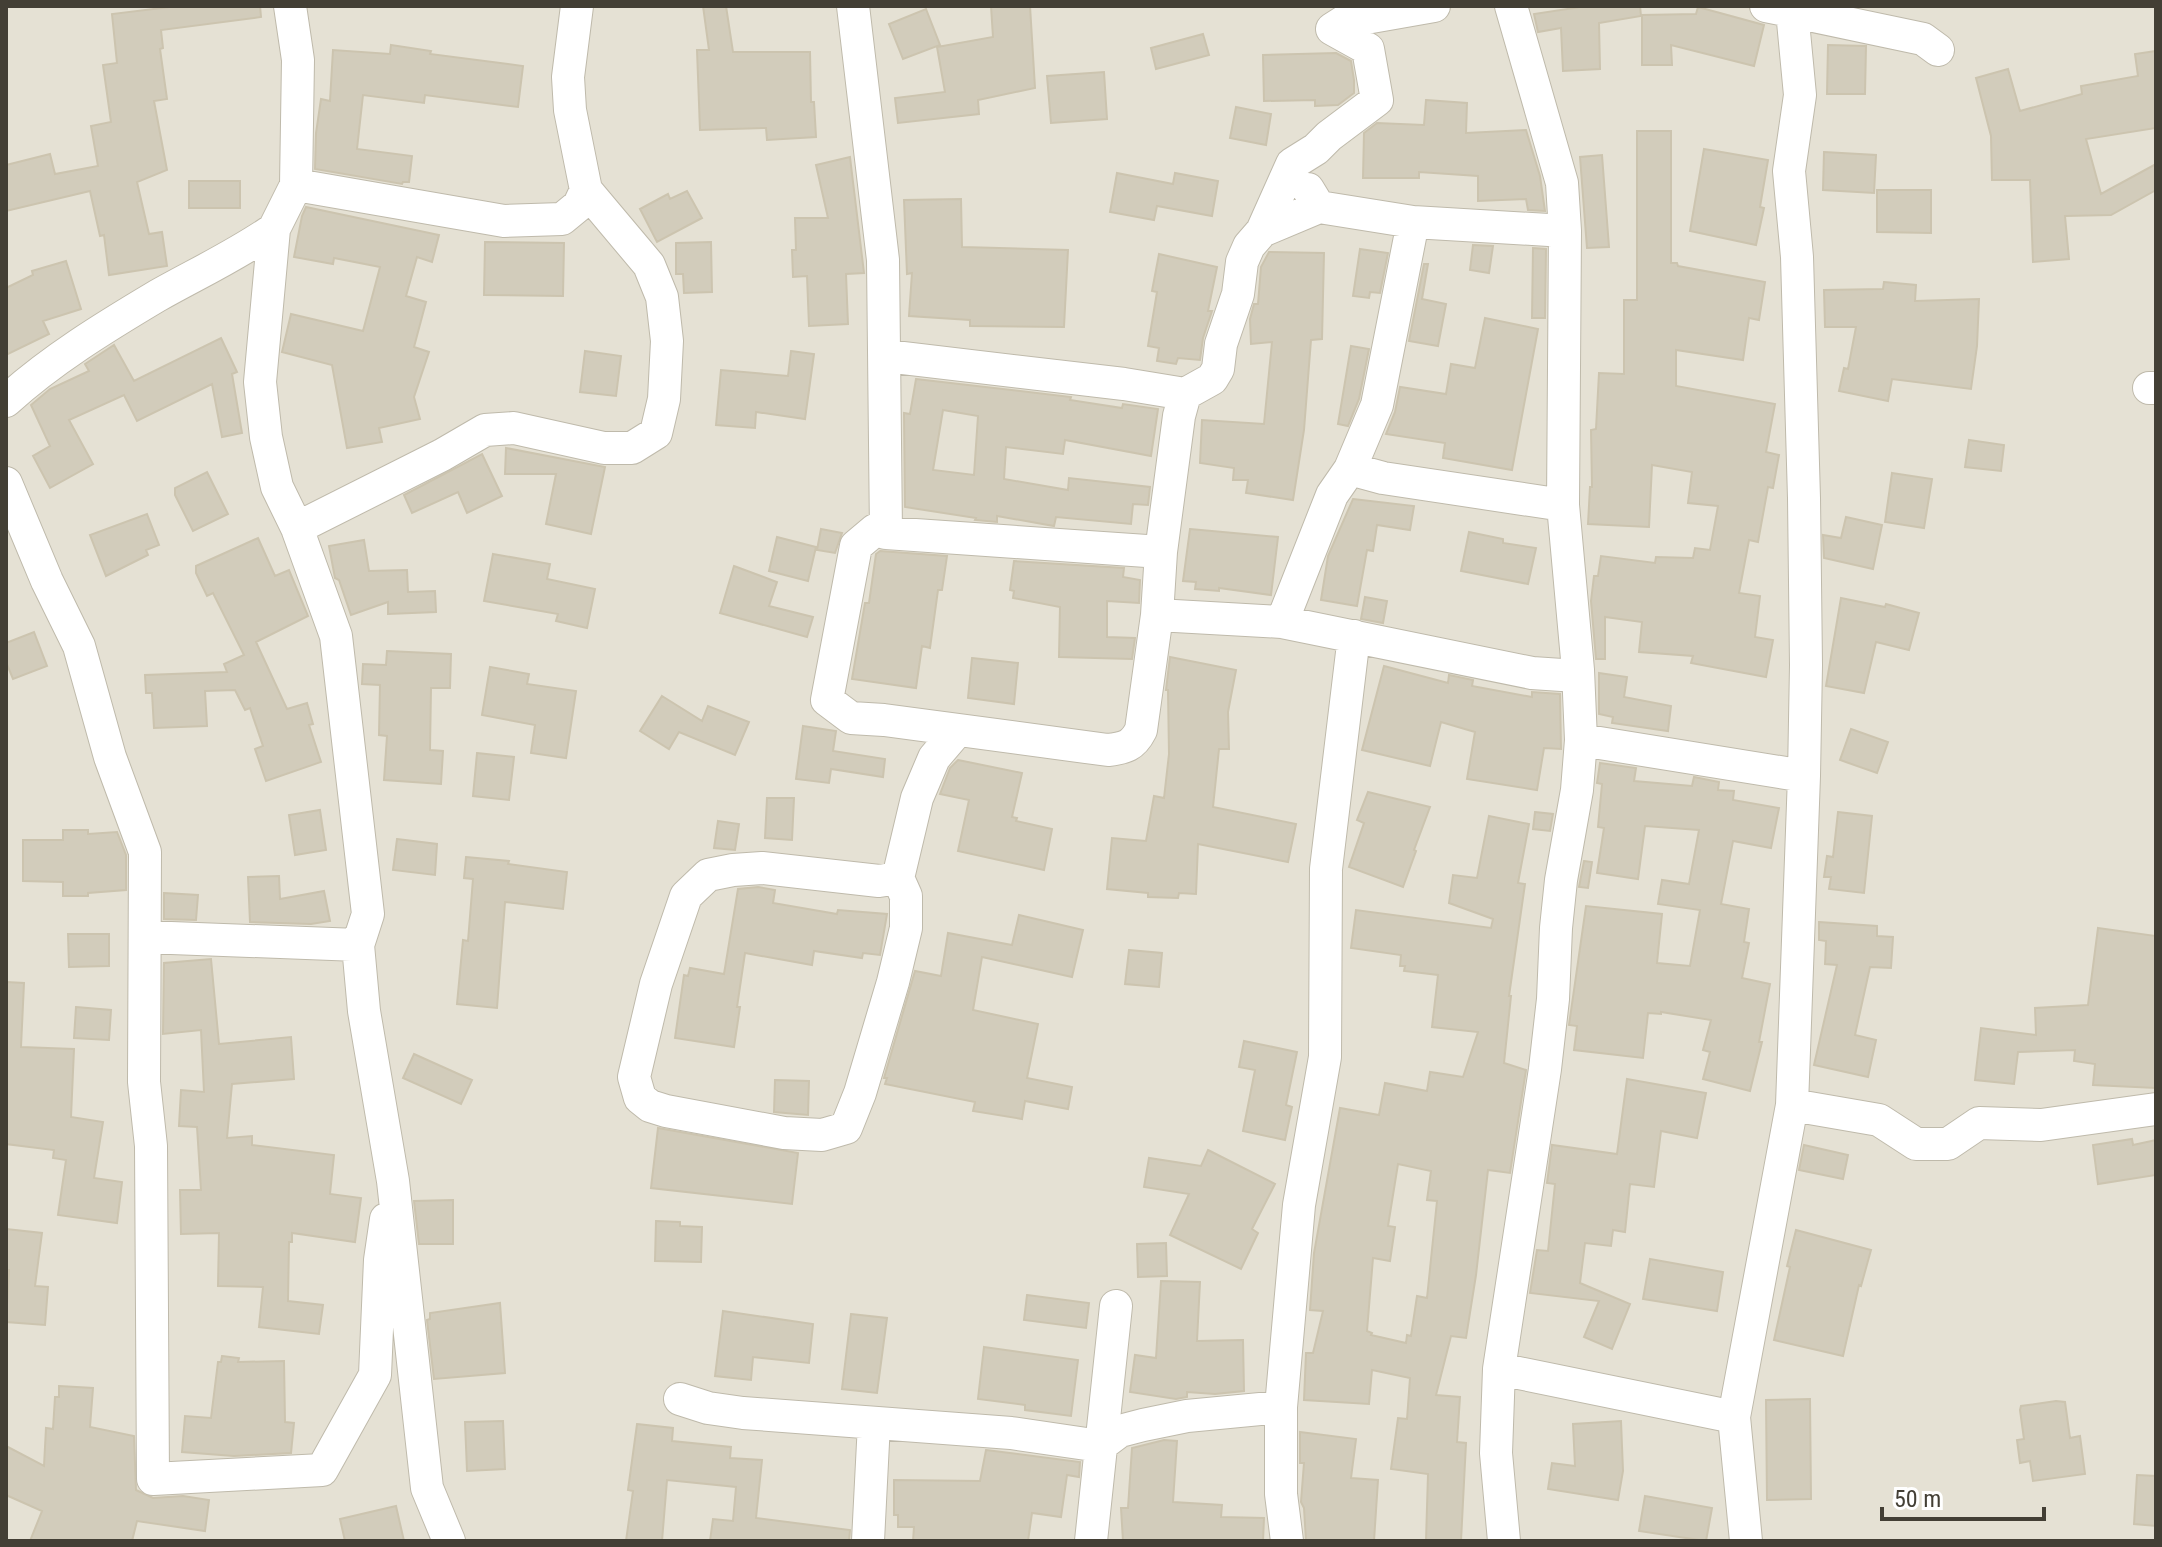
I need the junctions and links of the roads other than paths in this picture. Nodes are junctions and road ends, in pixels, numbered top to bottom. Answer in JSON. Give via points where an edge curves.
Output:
{"nodes":[{"id":1,"x":290,"y":6,"type":"edge"},
{"id":2,"x":577,"y":6,"type":"edge"},
{"id":3,"x":853,"y":6,"type":"edge"},
{"id":4,"x":1434,"y":6,"type":"edge"},
{"id":5,"x":1511,"y":6,"type":"edge"},
{"id":6,"x":1779,"y":8,"type":"edge"},
{"id":7,"x":1938,"y":50,"type":"dead end"},
{"id":8,"x":1292,"y":164,"type":"junction"},
{"id":9,"x":296,"y":185,"type":"junction"},
{"id":10,"x":586,"y":190,"type":"junction"},
{"id":11,"x":1319,"y":207,"type":"junction"},
{"id":12,"x":1413,"y":222,"type":"junction"},
{"id":13,"x":274,"y":229,"type":"junction"},
{"id":14,"x":1262,"y":231,"type":"junction"},
{"id":15,"x":1565,"y":231,"type":"junction"},
{"id":16,"x":886,"y":356,"type":"junction"},
{"id":17,"x":1185,"y":394,"type":"junction"},
{"id":18,"x":6,"y":401,"type":"edge"},
{"id":19,"x":1350,"y":469,"type":"junction"},
{"id":20,"x":6,"y":483,"type":"edge"},
{"id":21,"x":1563,"y":505,"type":"junction"},
{"id":22,"x":297,"y":528,"type":"junction"},
{"id":23,"x":886,"y":533,"type":"junction"},
{"id":24,"x":1161,"y":552,"type":"junction"},
{"id":25,"x":1157,"y":615,"type":"junction"},
{"id":26,"x":1282,"y":622,"type":"junction"},
{"id":27,"x":1354,"y":636,"type":"junction"},
{"id":28,"x":1578,"y":670,"type":"junction"},
{"id":29,"x":957,"y":731,"type":"junction"},
{"id":30,"x":1581,"y":740,"type":"junction"},
{"id":31,"x":1804,"y":776,"type":"junction"},
{"id":32,"x":898,"y":878,"type":"junction"},
{"id":33,"x":145,"y":937,"type":"junction"},
{"id":34,"x":358,"y":945,"type":"junction"},
{"id":35,"x":1792,"y":1105,"type":"junction"},
{"id":36,"x":2156,"y":1109,"type":"edge"},
{"id":37,"x":393,"y":1181,"type":"junction"},
{"id":38,"x":1116,"y":1306,"type":"dead end"},
{"id":39,"x":1499,"y":1369,"type":"junction"},
{"id":40,"x":680,"y":1399,"type":"dead end"},
{"id":41,"x":1281,"y":1407,"type":"junction"},
{"id":42,"x":1734,"y":1417,"type":"junction"},
{"id":43,"x":874,"y":1423,"type":"junction"},
{"id":44,"x":1100,"y":1446,"type":"junction"},
{"id":45,"x":449,"y":1541,"type":"edge"},
{"id":46,"x":868,"y":1541,"type":"edge"},
{"id":47,"x":1091,"y":1541,"type":"edge"},
{"id":48,"x":1287,"y":1541,"type":"edge"},
{"id":49,"x":1504,"y":1541,"type":"edge"},
{"id":50,"x":1746,"y":1541,"type":"edge"}],
"edges":[{"from":1,"to":9,"type":"street","via":[[298,60]]},
{"from":2,"to":10,"type":"street","via":[[568,77]]},
{"from":3,"to":16,"type":"street","via":[[883,260]]},
{"from":4,"to":8,"type":"street","via":[[1343,22],[1332,29],[1368,49],[1377,100]]},
{"from":5,"to":15,"type":"street","via":[[1562,183]]},
{"from":6,"to":7,"type":"street","via":[[1923,39]]},
{"from":6,"to":31,"type":"street","via":[[1800,95],[1789,171],[1797,257],[1804,498]]},
{"from":8,"to":11,"type":"street"},
{"from":8,"to":14,"type":"street"},
{"from":9,"to":10,"type":"street","via":[[504,221],[562,219],[579,205]]},
{"from":9,"to":13,"type":"street"},
{"from":10,"to":22,"type":"street","via":[[649,265],[662,297],[667,341],[656,433],[632,448],[604,448],[514,428],[485,430]]},
{"from":11,"to":12,"type":"street"},
{"from":11,"to":14,"type":"street"},
{"from":12,"to":15,"type":"street"},
{"from":12,"to":19,"type":"street","via":[[1377,405]]},
{"from":13,"to":18,"type":"street","via":[[96,334]]},
{"from":13,"to":22,"type":"street","via":[[260,382],[277,487]]},
{"from":14,"to":17,"type":"street","via":[[1242,262],[1218,369],[1212,379]]},
{"from":15,"to":21,"type":"street"},
{"from":16,"to":17,"type":"street"},
{"from":16,"to":23,"type":"street"},
{"from":17,"to":24,"type":"street"},
{"from":19,"to":21,"type":"street"},
{"from":19,"to":26,"type":"street","via":[[1332,495]]},
{"from":20,"to":33,"type":"street","via":[[79,646],[110,757],[145,852]]},
{"from":21,"to":28,"type":"street"},
{"from":22,"to":34,"type":"street","via":[[336,636],[368,914]]},
{"from":23,"to":24,"type":"street"},
{"from":23,"to":29,"type":"street","via":[[875,530],[856,546],[827,700],[851,718]]},
{"from":24,"to":25,"type":"street"},
{"from":25,"to":26,"type":"street"},
{"from":25,"to":29,"type":"street","via":[[1141,730],[1127,748]]},
{"from":26,"to":27,"type":"street"},
{"from":27,"to":28,"type":"street","via":[[1532,673]]},
{"from":27,"to":41,"type":"street","via":[[1326,869],[1325,1057],[1299,1205]]},
{"from":28,"to":30,"type":"street"},
{"from":29,"to":32,"type":"street","via":[[934,758],[917,798]]},
{"from":30,"to":31,"type":"street"},
{"from":30,"to":39,"type":"street","via":[[1559,904],[1545,1069]]},
{"from":31,"to":35,"type":"street"},
{"from":32,"to":32,"type":"street","via":[[906,896],[906,928],[846,1128],[822,1135],[784,1133],[666,1111],[640,1098],[634,1077],[656,984],[686,896],[708,875],[762,868],[879,881]]},
{"from":33,"to":34,"type":"street"},
{"from":33,"to":37,"type":"street","via":[[153,1479],[322,1470],[375,1375],[380,1260]]},
{"from":34,"to":37,"type":"street"},
{"from":35,"to":36,"type":"street","via":[[1879,1120],[1916,1144],[1948,1144],[1979,1123],[2041,1125]]},
{"from":35,"to":42,"type":"street"},
{"from":37,"to":45,"type":"street","via":[[427,1488]]},
{"from":38,"to":44,"type":"street"},
{"from":39,"to":42,"type":"street"},
{"from":39,"to":49,"type":"street","via":[[1496,1453]]},
{"from":40,"to":43,"type":"street","via":[[743,1413]]},
{"from":41,"to":44,"type":"street","via":[[1143,1425],[1120,1431]]},
{"from":41,"to":48,"type":"street"},
{"from":42,"to":50,"type":"street"},
{"from":43,"to":44,"type":"street"},
{"from":43,"to":46,"type":"street"},
{"from":44,"to":47,"type":"street"}]}
